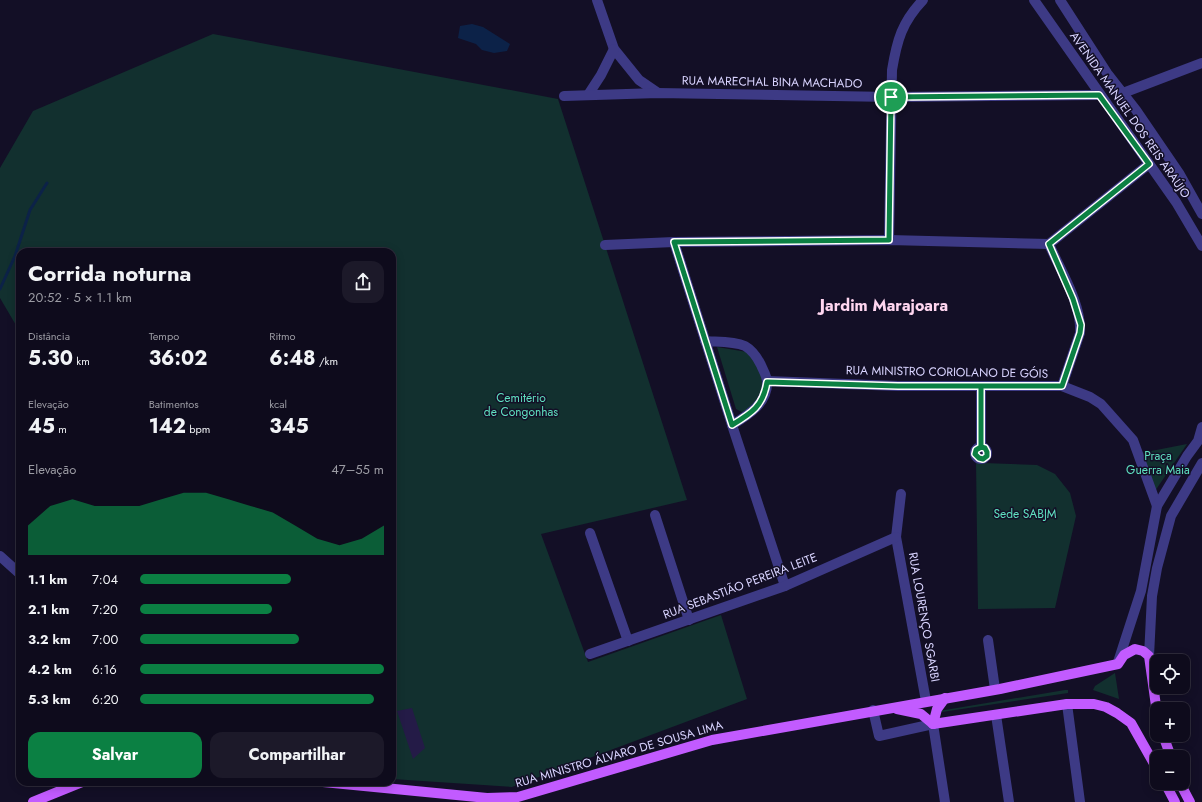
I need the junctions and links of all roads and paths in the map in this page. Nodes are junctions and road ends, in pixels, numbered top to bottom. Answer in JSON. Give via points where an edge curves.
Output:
{"nodes":[{"id":1,"x":597,"y":0,"type":"edge"},
{"id":2,"x":923,"y":0,"type":"edge"},
{"id":3,"x":1034,"y":0,"type":"edge"},
{"id":4,"x":1060,"y":0,"type":"edge"},
{"id":5,"x":614,"y":49,"type":"junction"},
{"id":6,"x":1202,"y":63,"type":"edge"},
{"id":7,"x":658,"y":93,"type":"junction"},
{"id":8,"x":1123,"y":93,"type":"junction"},
{"id":9,"x":588,"y":95,"type":"junction"},
{"id":10,"x":1099,"y":95,"type":"junction"},
{"id":11,"x":564,"y":96,"type":"dead end"},
{"id":12,"x":891,"y":97,"type":"junction"},
{"id":13,"x":1149,"y":164,"type":"junction"},
{"id":14,"x":1202,"y":214,"type":"edge"},
{"id":15,"x":889,"y":240,"type":"junction"},
{"id":16,"x":674,"y":242,"type":"junction"},
{"id":17,"x":1049,"y":244,"type":"junction"},
{"id":18,"x":605,"y":245,"type":"dead end"},
{"id":19,"x":1202,"y":246,"type":"edge"},
{"id":20,"x":705,"y":341,"type":"junction"},
{"id":21,"x":767,"y":382,"type":"junction"},
{"id":22,"x":981,"y":386,"type":"junction"},
{"id":23,"x":1062,"y":386,"type":"junction"},
{"id":24,"x":732,"y":425,"type":"junction"},
{"id":25,"x":1202,"y":427,"type":"edge"},
{"id":26,"x":981,"y":447,"type":"dead end"},
{"id":27,"x":1202,"y":463,"type":"edge"},
{"id":28,"x":901,"y":494,"type":"dead end"},
{"id":29,"x":1157,"y":506,"type":"junction"},
{"id":30,"x":655,"y":515,"type":"dead end"},
{"id":31,"x":1170,"y":516,"type":"junction"},
{"id":32,"x":590,"y":533,"type":"dead end"},
{"id":33,"x":896,"y":537,"type":"junction"},
{"id":34,"x":0,"y":556,"type":"edge"},
{"id":35,"x":16,"y":570,"type":"edge"},
{"id":36,"x":785,"y":586,"type":"junction"},
{"id":37,"x":689,"y":620,"type":"junction"},
{"id":38,"x":988,"y":640,"type":"dead end"},
{"id":39,"x":628,"y":641,"type":"junction"},
{"id":40,"x":590,"y":654,"type":"dead end"},
{"id":41,"x":1149,"y":656,"type":"junction"},
{"id":42,"x":1118,"y":664,"type":"junction"},
{"id":43,"x":995,"y":690,"type":"junction"},
{"id":44,"x":945,"y":698,"type":"junction"},
{"id":45,"x":926,"y":701,"type":"junction"},
{"id":46,"x":1155,"y":702,"type":"edge"},
{"id":47,"x":1067,"y":704,"type":"junction"},
{"id":48,"x":891,"y":708,"type":"junction"},
{"id":49,"x":873,"y":710,"type":"junction"},
{"id":50,"x":996,"y":715,"type":"junction"},
{"id":51,"x":933,"y":724,"type":"junction"},
{"id":52,"x":1150,"y":757,"type":"edge"},
{"id":53,"x":72,"y":786,"type":"edge"},
{"id":54,"x":364,"y":786,"type":"edge"},
{"id":55,"x":1169,"y":790,"type":"edge"},
{"id":56,"x":1183,"y":790,"type":"edge"},
{"id":57,"x":33,"y":802,"type":"edge"},
{"id":58,"x":945,"y":802,"type":"edge"},
{"id":59,"x":1009,"y":802,"type":"edge"},
{"id":60,"x":1080,"y":802,"type":"edge"},
{"id":61,"x":1175,"y":802,"type":"edge"},
{"id":62,"x":1189,"y":802,"type":"edge"}],
"edges":[{"from":1,"to":5,"type":"street"},
{"from":2,"to":12,"type":"street","via":[[911,12],[899,36],[892,70]]},
{"from":3,"to":10,"type":"street","name":"AVENIDA MANUEL DOS REIS ARAÚJO"},
{"from":4,"to":8,"type":"street","name":"AVENIDA MANUEL DOS REIS ARAÚJO"},
{"from":5,"to":7,"type":"street","via":[[639,80]]},
{"from":5,"to":9,"type":"street"},
{"from":6,"to":8,"type":"street"},
{"from":7,"to":9,"type":"street","name":"RUA MARECHAL BINA MACHADO"},
{"from":7,"to":12,"type":"street","name":"RUA MARECHAL BINA MACHADO"},
{"from":8,"to":14,"type":"street","name":"AVENIDA MANUEL DOS REIS ARAÚJO","via":[[1178,173]]},
{"from":9,"to":11,"type":"street","name":"RUA MARECHAL BINA MACHADO"},
{"from":10,"to":12,"type":"street","name":"RUA MARECHAL BINA MACHADO"},
{"from":10,"to":13,"type":"street","name":"AVENIDA MANUEL DOS REIS ARAÚJO"},
{"from":12,"to":15,"type":"street"},
{"from":13,"to":17,"type":"street"},
{"from":13,"to":19,"type":"street","name":"AVENIDA MANUEL DOS REIS ARAÚJO","via":[[1176,202]]},
{"from":15,"to":16,"type":"street"},
{"from":15,"to":17,"type":"street"},
{"from":16,"to":18,"type":"street"},
{"from":16,"to":20,"type":"street"},
{"from":17,"to":23,"type":"street","via":[[1073,299],[1081,325]]},
{"from":20,"to":21,"type":"street","via":[[745,346],[758,358]]},
{"from":20,"to":24,"type":"street"},
{"from":21,"to":22,"type":"street","name":"RUA MINISTRO CORIOLANO DE GÓIS"},
{"from":21,"to":24,"type":"street","via":[[762,400],[755,409]]},
{"from":22,"to":23,"type":"street","name":"RUA MINISTRO CORIOLANO DE GÓIS"},
{"from":22,"to":26,"type":"street"},
{"from":23,"to":29,"type":"street","name":"RUA MINISTRO CORIOLANO DE GÓIS","via":[[1101,404],[1133,440]]},
{"from":24,"to":36,"type":"street"},
{"from":25,"to":29,"type":"street","via":[[1198,441]]},
{"from":27,"to":31,"type":"street"},
{"from":28,"to":33,"type":"street","name":"RUA LOURENÇO SGARBI"},
{"from":29,"to":31,"type":"street"},
{"from":29,"to":42,"type":"street","via":[[1141,591]]},
{"from":30,"to":37,"type":"street"},
{"from":31,"to":41,"type":"street","via":[[1152,596]]},
{"from":32,"to":39,"type":"street"},
{"from":33,"to":36,"type":"street","name":"RUA SEBASTIÃO PEREIRA LEITE"},
{"from":33,"to":45,"type":"street","name":"RUA LOURENÇO SGARBI"},
{"from":34,"to":35,"type":"street"},
{"from":36,"to":37,"type":"street","name":"RUA SEBASTIÃO PEREIRA LEITE"},
{"from":37,"to":39,"type":"street","name":"RUA SEBASTIÃO PEREIRA LEITE"},
{"from":38,"to":43,"type":"street"},
{"from":39,"to":40,"type":"street","name":"RUA SEBASTIÃO PEREIRA LEITE"},
{"from":41,"to":42,"type":"main road","via":[[1135,649],[1124,655]]},
{"from":41,"to":46,"type":"main road"},
{"from":42,"to":43,"type":"main road","name":"RUA MINISTRO ÁLVARO DE SOUSA LIMA"},
{"from":43,"to":44,"type":"main road","name":"RUA MINISTRO ÁLVARO DE SOUSA LIMA"},
{"from":44,"to":45,"type":"main road","name":"RUA MINISTRO ÁLVARO DE SOUSA LIMA"},
{"from":44,"to":51,"type":"main road","via":[[937,708]]},
{"from":45,"to":48,"type":"main road","name":"RUA MINISTRO ÁLVARO DE SOUSA LIMA"},
{"from":47,"to":50,"type":"main road"},
{"from":47,"to":52,"type":"main road","via":[[1094,704],[1117,712],[1131,723]]},
{"from":47,"to":60,"type":"street"},
{"from":48,"to":49,"type":"main road","name":"RUA MINISTRO ÁLVARO DE SOUSA LIMA"},
{"from":48,"to":51,"type":"main road","name":"RUA MINISTRO ÁLVARO DE SOUSA LIMA","via":[[921,714]]},
{"from":49,"to":51,"type":"street","via":[[879,736]]},
{"from":49,"to":54,"type":"main road","name":"RUA MINISTRO ÁLVARO DE SOUSA LIMA","via":[[712,740],[518,797],[487,798]]},
{"from":50,"to":51,"type":"main road"},
{"from":50,"to":59,"type":"street"},
{"from":51,"to":58,"type":"street"},
{"from":53,"to":57,"type":"main road"},
{"from":55,"to":61,"type":"main road"},
{"from":56,"to":62,"type":"main road"}]}
